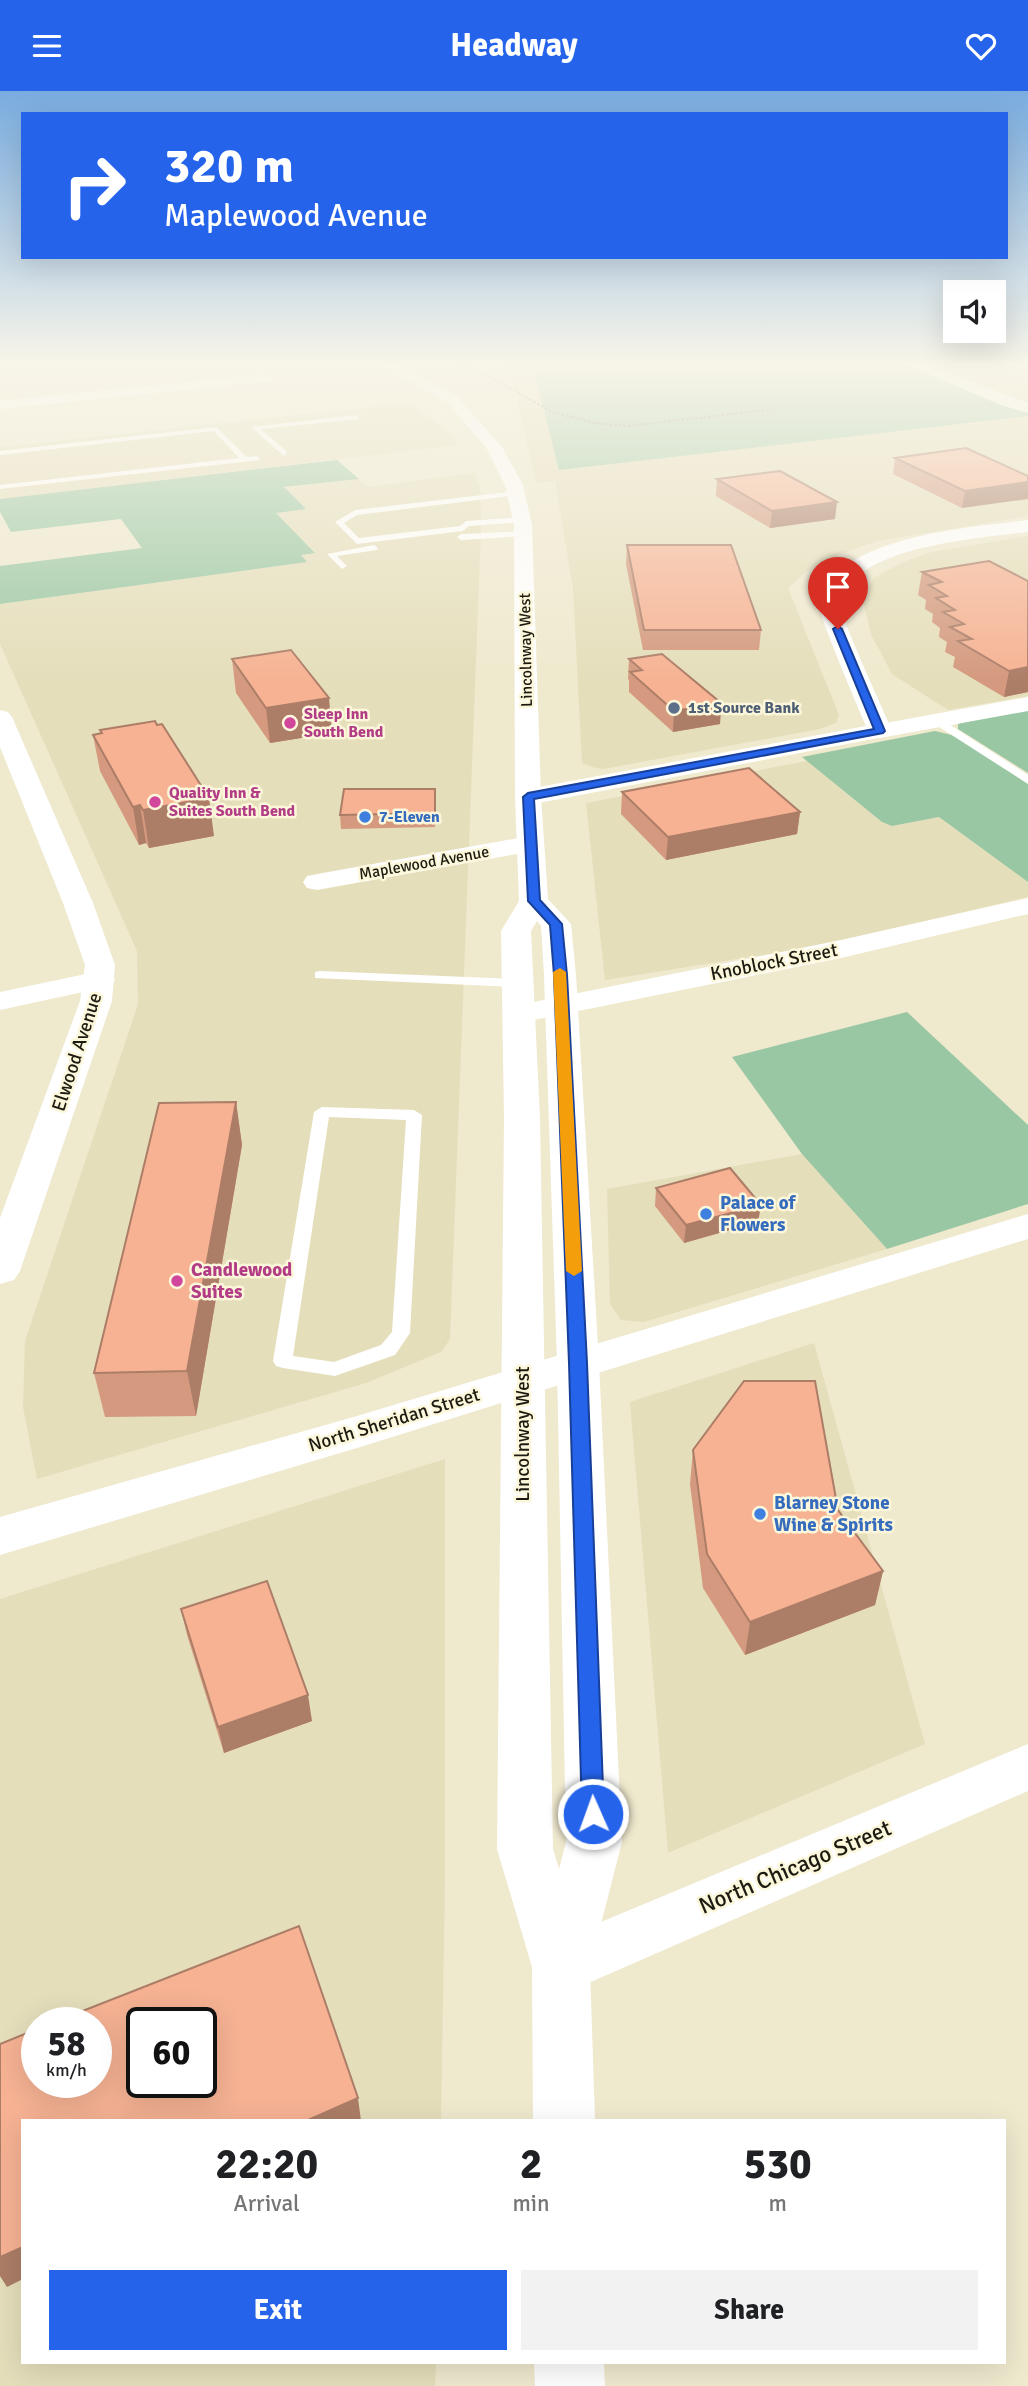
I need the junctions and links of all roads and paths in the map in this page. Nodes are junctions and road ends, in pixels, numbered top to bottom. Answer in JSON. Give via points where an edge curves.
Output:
{"nodes":[{"id":1,"x":160,"y":469,"type":"edge"},
{"id":2,"x":507,"y":469,"type":"edge"},
{"id":3,"x":0,"y":488,"type":"edge"},
{"id":4,"x":516,"y":493,"type":"junction"},
{"id":5,"x":439,"y":503,"type":"junction"},
{"id":6,"x":448,"y":510,"type":"dead end"},
{"id":7,"x":457,"y":517,"type":"dead end"},
{"id":8,"x":466,"y":524,"type":"junction"},
{"id":9,"x":522,"y":526,"type":"junction"},
{"id":10,"x":1028,"y":526,"type":"edge"},
{"id":11,"x":342,"y":566,"type":"dead end"},
{"id":12,"x":1028,"y":704,"type":"edge"},
{"id":13,"x":0,"y":717,"type":"edge"},
{"id":14,"x":937,"y":721,"type":"junction"},
{"id":15,"x":880,"y":731,"type":"junction"},
{"id":16,"x":1028,"y":780,"type":"edge"},
{"id":17,"x":528,"y":797,"type":"junction"},
{"id":18,"x":530,"y":844,"type":"junction"},
{"id":19,"x":317,"y":881,"type":"dead end"},
{"id":20,"x":534,"y":901,"type":"junction"},
{"id":21,"x":1028,"y":906,"type":"edge"},
{"id":22,"x":320,"y":975,"type":"dead end"},
{"id":23,"x":100,"y":980,"type":"junction"},
{"id":24,"x":519,"y":998,"type":"junction"},
{"id":25,"x":0,"y":1001,"type":"edge"},
{"id":26,"x":561,"y":1004,"type":"junction"},
{"id":27,"x":1028,"y":1226,"type":"edge"},
{"id":28,"x":3,"y":1255,"type":"edge"},
{"id":29,"x":578,"y":1363,"type":"junction"},
{"id":30,"x":335,"y":1369,"type":"joint"},
{"id":31,"x":522,"y":1382,"type":"junction"},
{"id":32,"x":0,"y":1536,"type":"edge"},
{"id":33,"x":1028,"y":1767,"type":"edge"},
{"id":34,"x":561,"y":1967,"type":"junction"},
{"id":35,"x":564,"y":2119,"type":"edge"},
{"id":36,"x":569,"y":2364,"type":"edge"},
{"id":37,"x":570,"y":2386,"type":"edge"}],
"edges":[{"from":1,"to":3,"type":"lane"},
{"from":2,"to":4,"type":"main road","name":"Lincolnway West"},
{"from":4,"to":5,"type":"lane"},
{"from":4,"to":9,"type":"main road","name":"Lincolnway West"},
{"from":5,"to":6,"type":"lane"},
{"from":5,"to":8,"type":"lane","via":[[355,513],[339,522],[357,541]]},
{"from":7,"to":8,"type":"lane"},
{"from":8,"to":9,"type":"lane"},
{"from":9,"to":11,"type":"lane","via":[[331,554]]},
{"from":9,"to":17,"type":"main road","name":"Lincolnway West"},
{"from":10,"to":15,"type":"main road","via":[[890,551],[856,566],[836,585],[830,611]]},
{"from":12,"to":14,"type":"street"},
{"from":13,"to":23,"type":"main road","name":"Elwood Avenue","via":[[78,902],[100,965]]},
{"from":14,"to":15,"type":"street"},
{"from":14,"to":16,"type":"lane"},
{"from":15,"to":17,"type":"main road"},
{"from":17,"to":18,"type":"main road","name":"Lincolnway West"},
{"from":18,"to":19,"type":"street","name":"Maplewood Avenue"},
{"from":18,"to":20,"type":"main road","name":"Lincolnway West"},
{"from":20,"to":24,"type":"main road","name":"Lincolnway West","via":[[516,931]]},
{"from":20,"to":26,"type":"main road","name":"Lincolnway West","via":[[556,924]]},
{"from":21,"to":26,"type":"street","name":"Knoblock Street","via":[[841,949]]},
{"from":22,"to":24,"type":"lane"},
{"from":23,"to":25,"type":"street"},
{"from":23,"to":28,"type":"main road","name":"Elwood Avenue","via":[[92,1014]]},
{"from":24,"to":26,"type":"street","name":"Knoblock Street"},
{"from":24,"to":31,"type":"main road","name":"Lincolnway West"},
{"from":26,"to":29,"type":"main road","name":"Lincolnway West"},
{"from":27,"to":29,"type":"main road","name":"North Sheridan Street"},
{"from":29,"to":31,"type":"main road","name":"North Sheridan Street"},
{"from":29,"to":34,"type":"main road","name":"Lincolnway West","via":[[594,1842]]},
{"from":30,"to":30,"type":"lane","via":[[388,1350],[401,1333],[414,1115],[322,1112],[283,1361]]},
{"from":31,"to":32,"type":"main road","name":"North Sheridan Street"},
{"from":31,"to":34,"type":"main road","name":"Lincolnway West","via":[[525,1849]]},
{"from":33,"to":34,"type":"street","name":"North Chicago Street"},
{"from":34,"to":35,"type":"main road","name":"Lincolnway West"},
{"from":36,"to":37,"type":"main road"}]}
